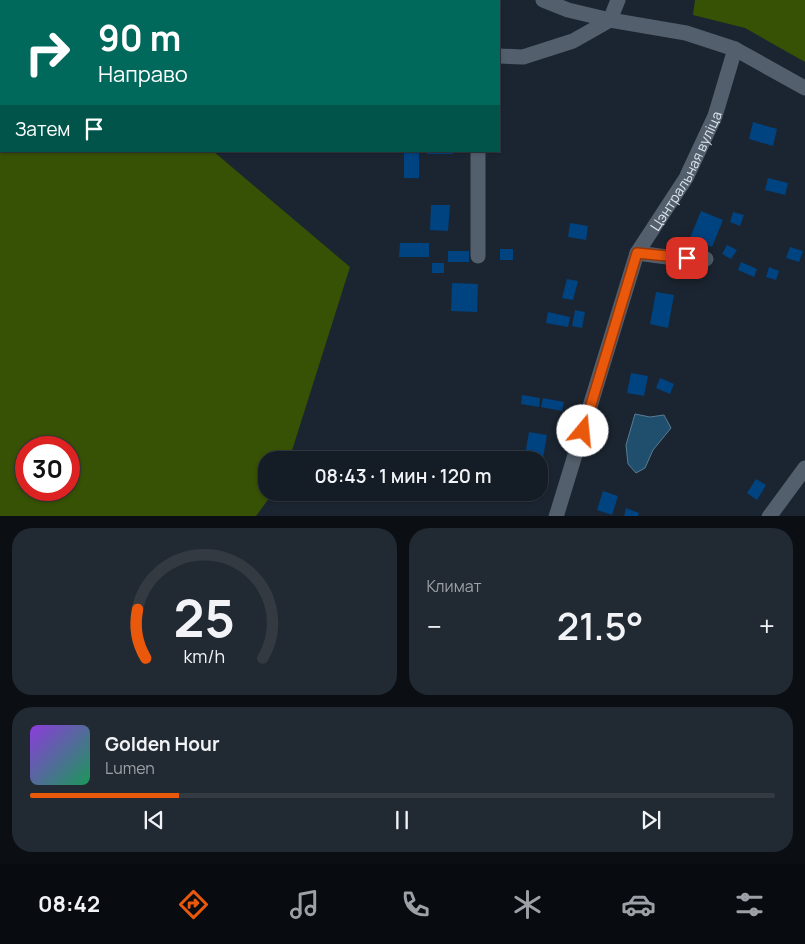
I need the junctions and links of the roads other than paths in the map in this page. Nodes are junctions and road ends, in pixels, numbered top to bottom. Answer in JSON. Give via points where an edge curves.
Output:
{"nodes":[{"id":1,"x":543,"y":0,"type":"edge"},
{"id":2,"x":618,"y":0,"type":"edge"},
{"id":3,"x":610,"y":20,"type":"junction"},
{"id":4,"x":735,"y":49,"type":"junction"},
{"id":5,"x":500,"y":56,"type":"edge"},
{"id":6,"x":805,"y":88,"type":"edge"},
{"id":7,"x":478,"y":152,"type":"edge"},
{"id":8,"x":637,"y":253,"type":"junction"},
{"id":9,"x":478,"y":256,"type":"dead end"},
{"id":10,"x":706,"y":259,"type":"dead end"},
{"id":11,"x":805,"y":468,"type":"edge"},
{"id":12,"x":556,"y":516,"type":"edge"},
{"id":13,"x":770,"y":516,"type":"edge"}],
"edges":[{"from":1,"to":3,"type":"street"},
{"from":2,"to":3,"type":"street"},
{"from":3,"to":4,"type":"street","via":[[686,33]]},
{"from":3,"to":5,"type":"street","via":[[574,41],[523,57]]},
{"from":4,"to":6,"type":"street"},
{"from":4,"to":8,"type":"street","name":"Цэнтральная вуліца","via":[[715,116],[686,178]]},
{"from":7,"to":9,"type":"street"},
{"from":8,"to":10,"type":"street"},
{"from":8,"to":12,"type":"street","name":"Цэнтральная вуліца"},
{"from":11,"to":13,"type":"street"}]}
